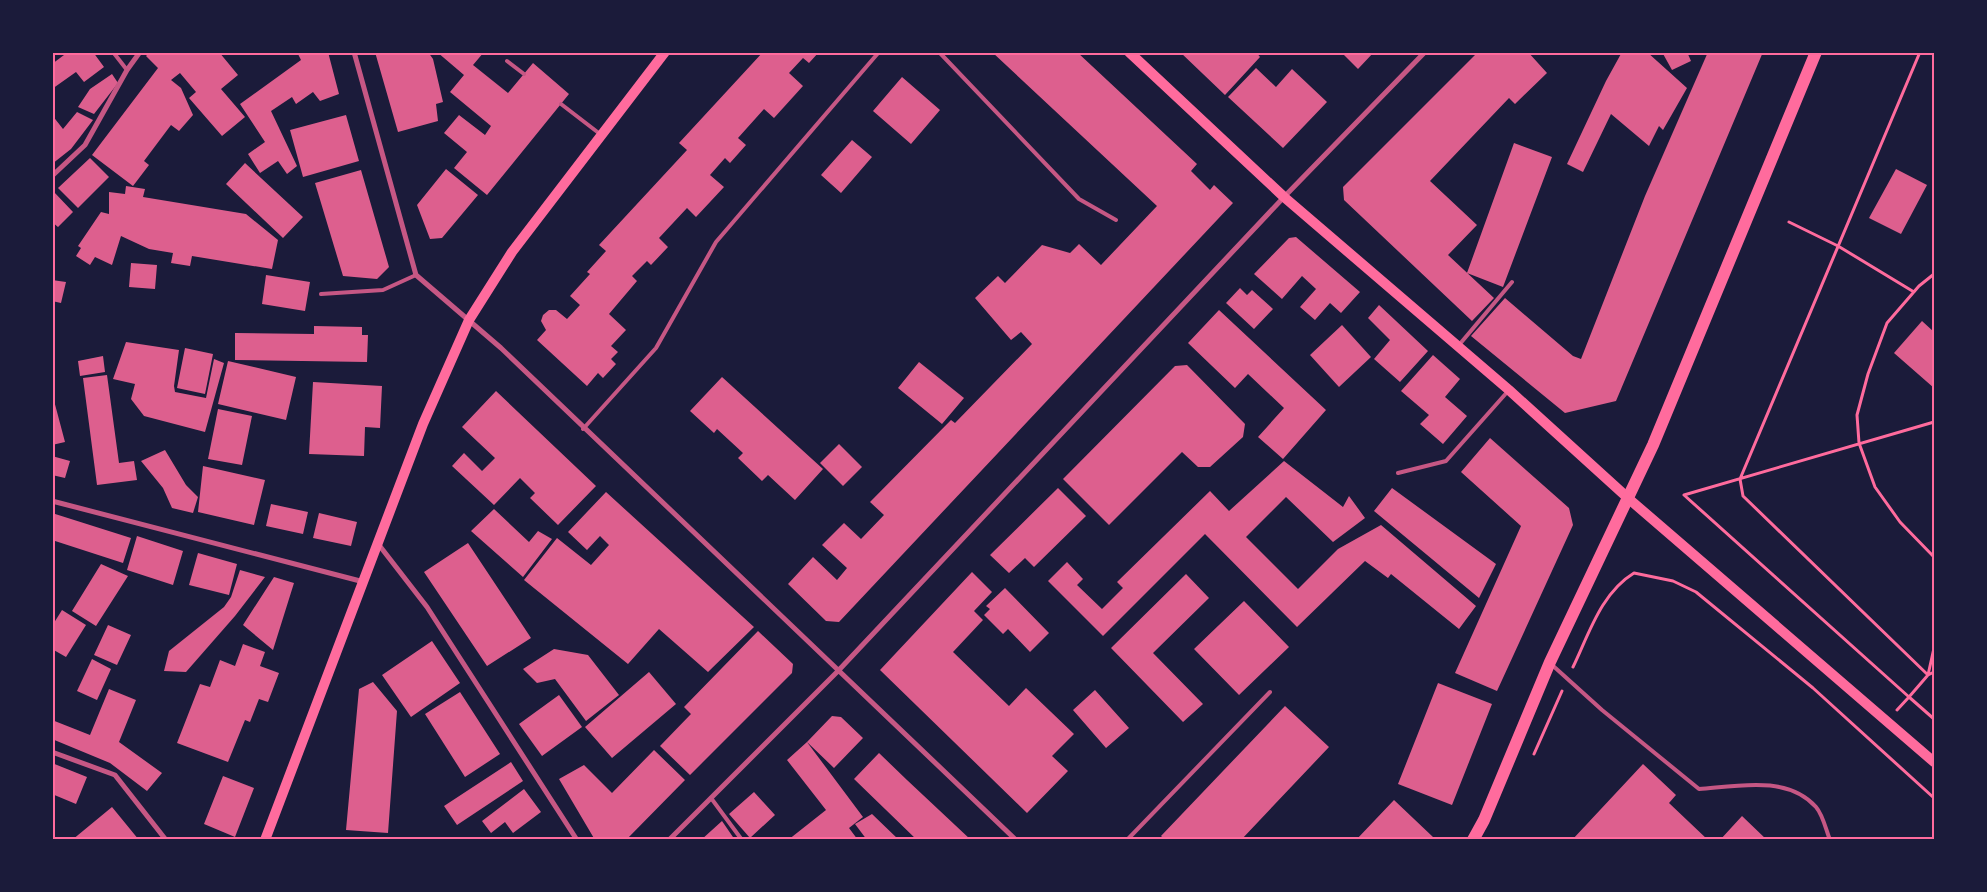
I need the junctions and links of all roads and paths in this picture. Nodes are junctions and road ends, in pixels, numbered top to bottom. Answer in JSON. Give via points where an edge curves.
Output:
{"nodes":[{"id":1,"x":113,"y":52,"type":"edge"},
{"id":2,"x":140,"y":52,"type":"edge"},
{"id":3,"x":354,"y":52,"type":"edge"},
{"id":4,"x":665,"y":52,"type":"edge"},
{"id":5,"x":879,"y":52,"type":"edge"},
{"id":6,"x":940,"y":52,"type":"edge"},
{"id":7,"x":1128,"y":52,"type":"edge"},
{"id":8,"x":1425,"y":52,"type":"edge"},
{"id":9,"x":1816,"y":52,"type":"edge"},
{"id":10,"x":1920,"y":52,"type":"edge"},
{"id":11,"x":507,"y":61,"type":"dead end"},
{"id":12,"x":127,"y":70,"type":"junction"},
{"id":13,"x":524,"y":74,"type":"dead end"},
{"id":14,"x":561,"y":104,"type":"dead end"},
{"id":15,"x":602,"y":135,"type":"junction"},
{"id":16,"x":52,"y":176,"type":"edge"},
{"id":17,"x":1284,"y":197,"type":"junction"},
{"id":18,"x":1116,"y":220,"type":"dead end"},
{"id":19,"x":1788,"y":222,"type":"dead end"},
{"id":20,"x":1838,"y":246,"type":"junction"},
{"id":21,"x":1934,"y":274,"type":"edge"},
{"id":22,"x":416,"y":275,"type":"junction"},
{"id":23,"x":1512,"y":282,"type":"dead end"},
{"id":24,"x":1914,"y":292,"type":"junction"},
{"id":25,"x":321,"y":294,"type":"dead end"},
{"id":26,"x":469,"y":320,"type":"junction"},
{"id":27,"x":1458,"y":346,"type":"junction"},
{"id":28,"x":1508,"y":390,"type":"junction"},
{"id":29,"x":1930,"y":422,"type":"junction"},
{"id":30,"x":1934,"y":422,"type":"edge"},
{"id":31,"x":1934,"y":427,"type":"edge"},
{"id":32,"x":583,"y":429,"type":"junction"},
{"id":33,"x":1859,"y":443,"type":"junction"},
{"id":34,"x":1398,"y":473,"type":"dead end"},
{"id":35,"x":1740,"y":479,"type":"junction"},
{"id":36,"x":1629,"y":499,"type":"junction"},
{"id":37,"x":52,"y":500,"type":"edge"},
{"id":38,"x":379,"y":545,"type":"junction"},
{"id":39,"x":1934,"y":557,"type":"edge"},
{"id":40,"x":365,"y":582,"type":"junction"},
{"id":41,"x":1934,"y":648,"type":"edge"},
{"id":42,"x":1550,"y":662,"type":"junction"},
{"id":43,"x":838,"y":671,"type":"junction"},
{"id":44,"x":1934,"y":672,"type":"edge"},
{"id":45,"x":1928,"y":675,"type":"junction"},
{"id":46,"x":1568,"y":678,"type":"junction"},
{"id":47,"x":1270,"y":692,"type":"dead end"},
{"id":48,"x":1909,"y":697,"type":"junction"},
{"id":49,"x":1934,"y":720,"type":"edge"},
{"id":50,"x":1886,"y":721,"type":"junction"},
{"id":51,"x":52,"y":752,"type":"edge"},
{"id":52,"x":1530,"y":762,"type":"dead end"},
{"id":53,"x":1934,"y":762,"type":"edge"},
{"id":54,"x":711,"y":798,"type":"junction"},
{"id":55,"x":1934,"y":798,"type":"edge"},
{"id":56,"x":1014,"y":839,"type":"edge"},
{"id":57,"x":166,"y":840,"type":"edge"},
{"id":58,"x":265,"y":840,"type":"edge"},
{"id":59,"x":577,"y":840,"type":"edge"},
{"id":60,"x":669,"y":840,"type":"edge"},
{"id":61,"x":742,"y":840,"type":"edge"},
{"id":62,"x":1127,"y":840,"type":"edge"},
{"id":63,"x":1473,"y":840,"type":"edge"},
{"id":64,"x":1830,"y":840,"type":"edge"}],
"edges":[{"from":1,"to":12,"type":"lane"},
{"from":2,"to":12,"type":"street"},
{"from":3,"to":22,"type":"street"},
{"from":4,"to":15,"type":"main road"},
{"from":5,"to":32,"type":"lane","via":[[716,242],[656,348]]},
{"from":6,"to":18,"type":"lane","via":[[1079,199]]},
{"from":7,"to":17,"type":"main road"},
{"from":8,"to":17,"type":"street"},
{"from":9,"to":36,"type":"main road"},
{"from":10,"to":20,"type":"path"},
{"from":11,"to":13,"type":"lane"},
{"from":12,"to":16,"type":"street","via":[[85,145]]},
{"from":14,"to":15,"type":"lane"},
{"from":15,"to":26,"type":"main road","via":[[512,252]]},
{"from":17,"to":27,"type":"main road"},
{"from":17,"to":43,"type":"street"},
{"from":19,"to":20,"type":"path"},
{"from":20,"to":24,"type":"path"},
{"from":20,"to":35,"type":"path"},
{"from":21,"to":24,"type":"path"},
{"from":22,"to":25,"type":"lane","via":[[383,290]]},
{"from":22,"to":26,"type":"street"},
{"from":23,"to":27,"type":"lane"},
{"from":24,"to":33,"type":"path","via":[[1887,323],[1868,374],[1857,415]]},
{"from":26,"to":32,"type":"street"},
{"from":26,"to":38,"type":"main road","via":[[423,424]]},
{"from":27,"to":28,"type":"main road"},
{"from":28,"to":34,"type":"lane","via":[[1446,461]]},
{"from":28,"to":36,"type":"main road"},
{"from":29,"to":30,"type":"path"},
{"from":29,"to":31,"type":"path"},
{"from":29,"to":33,"type":"path"},
{"from":32,"to":43,"type":"street"},
{"from":33,"to":35,"type":"path"},
{"from":33,"to":39,"type":"path","via":[[1875,487],[1900,522]]},
{"from":35,"to":45,"type":"path","via":[[1743,496]]},
{"from":35,"to":48,"type":"path","via":[[1684,495]]},
{"from":36,"to":42,"type":"main road"},
{"from":36,"to":50,"type":"main road"},
{"from":37,"to":40,"type":"street"},
{"from":38,"to":40,"type":"main road"},
{"from":38,"to":59,"type":"street","via":[[427,607]]},
{"from":40,"to":58,"type":"main road"},
{"from":41,"to":45,"type":"path"},
{"from":42,"to":46,"type":"lane"},
{"from":42,"to":63,"type":"main road"},
{"from":43,"to":54,"type":"street"},
{"from":43,"to":56,"type":"street"},
{"from":44,"to":45,"type":"path"},
{"from":45,"to":48,"type":"path"},
{"from":46,"to":52,"type":"path"},
{"from":46,"to":55,"type":"path","via":[[1607,597],[1625,579],[1634,573],[1673,581],[1696,592],[1813,688]]},
{"from":46,"to":64,"type":"lane","via":[[1699,790],[1751,784],[1790,788],[1817,808]]},
{"from":47,"to":62,"type":"lane"},
{"from":48,"to":49,"type":"path"},
{"from":48,"to":50,"type":"path"},
{"from":50,"to":53,"type":"main road"},
{"from":51,"to":57,"type":"street","via":[[115,775]]},
{"from":54,"to":60,"type":"street"},
{"from":54,"to":61,"type":"lane"}]}
